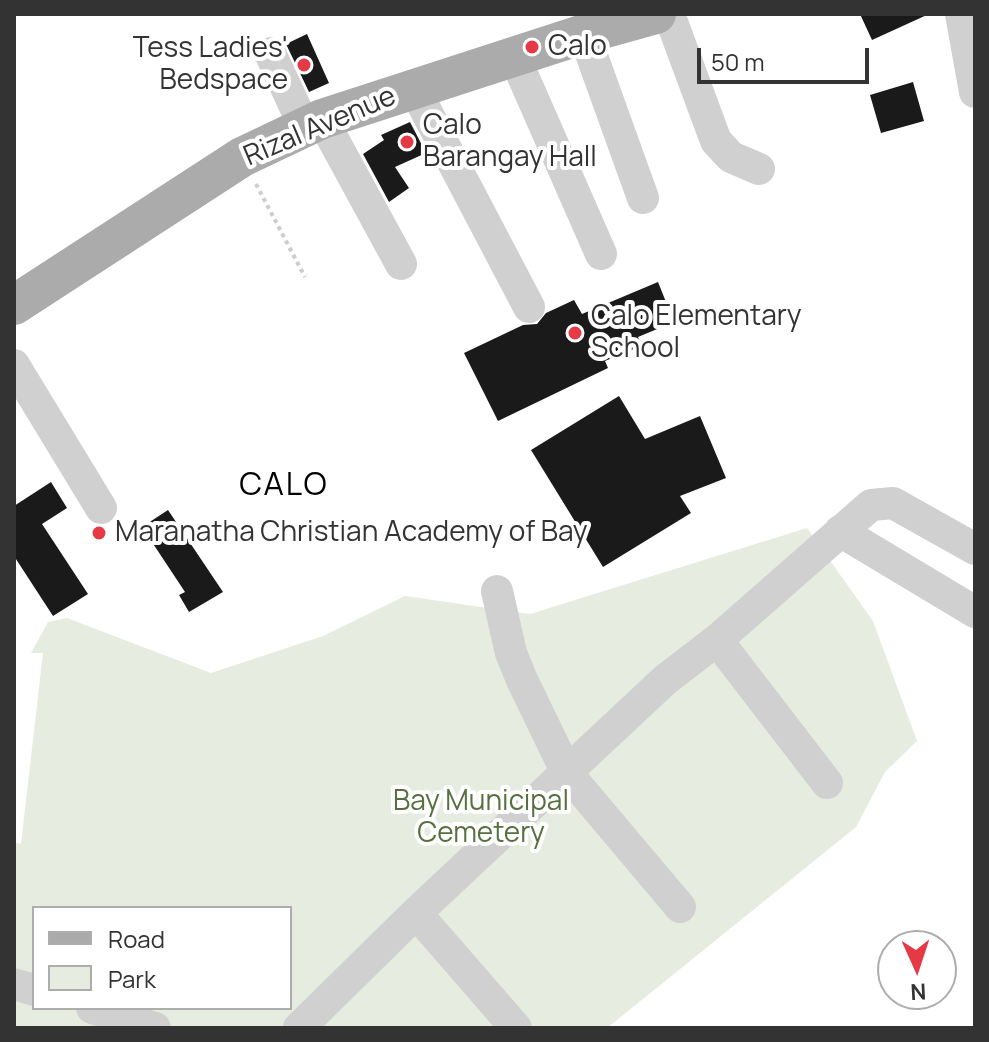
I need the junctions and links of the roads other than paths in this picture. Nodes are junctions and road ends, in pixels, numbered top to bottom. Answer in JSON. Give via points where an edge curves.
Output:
{"nodes":[{"id":1,"x":656,"y":14,"type":"edge"},
{"id":2,"x":669,"y":14,"type":"edge"},
{"id":3,"x":961,"y":14,"type":"edge"},
{"id":4,"x":581,"y":24,"type":"edge"},
{"id":5,"x":530,"y":52,"type":"junction"},
{"id":6,"x":270,"y":53,"type":"dead end"},
{"id":7,"x":414,"y":88,"type":"junction"},
{"id":8,"x":975,"y":92,"type":"edge"},
{"id":9,"x":314,"y":124,"type":"junction"},
{"id":10,"x":759,"y":169,"type":"dead end"},
{"id":11,"x":643,"y":198,"type":"dead end"},
{"id":12,"x":601,"y":254,"type":"dead end"},
{"id":13,"x":401,"y":264,"type":"dead end"},
{"id":14,"x":14,"y":305,"type":"edge"},
{"id":15,"x":529,"y":307,"type":"dead end"},
{"id":16,"x":14,"y":365,"type":"edge"},
{"id":17,"x":101,"y":508,"type":"dead end"},
{"id":18,"x":840,"y":531,"type":"junction"},
{"id":19,"x":975,"y":549,"type":"edge"},
{"id":20,"x":497,"y":591,"type":"dead end"},
{"id":21,"x":975,"y":612,"type":"edge"},
{"id":22,"x":717,"y":640,"type":"junction"},
{"id":23,"x":567,"y":773,"type":"junction"},
{"id":24,"x":827,"y":783,"type":"dead end"},
{"id":25,"x":680,"y":907,"type":"dead end"},
{"id":26,"x":416,"y":913,"type":"junction"},
{"id":27,"x":98,"y":1010,"type":"edge"},
{"id":28,"x":143,"y":1026,"type":"edge"},
{"id":29,"x":299,"y":1028,"type":"edge"},
{"id":30,"x":516,"y":1028,"type":"edge"}],
"edges":[{"from":1,"to":4,"type":"main road","name":"Rizal Avenue"},
{"from":2,"to":10,"type":"street","via":[[716,141],[731,157]]},
{"from":3,"to":8,"type":"street"},
{"from":4,"to":5,"type":"main road","name":"Rizal Avenue"},
{"from":4,"to":11,"type":"street"},
{"from":5,"to":7,"type":"main road","name":"Rizal Avenue"},
{"from":5,"to":12,"type":"street"},
{"from":6,"to":9,"type":"street"},
{"from":7,"to":9,"type":"main road","name":"Rizal Avenue"},
{"from":7,"to":15,"type":"street"},
{"from":9,"to":13,"type":"street"},
{"from":9,"to":14,"type":"main road","name":"Rizal Avenue","via":[[242,157]]},
{"from":16,"to":17,"type":"street"},
{"from":18,"to":19,"type":"street","via":[[871,505],[893,503]]},
{"from":18,"to":21,"type":"street"},
{"from":18,"to":22,"type":"street"},
{"from":20,"to":23,"type":"street","via":[[511,653]]},
{"from":22,"to":23,"type":"street","via":[[665,680]]},
{"from":22,"to":24,"type":"street"},
{"from":23,"to":25,"type":"street"},
{"from":23,"to":26,"type":"street"},
{"from":26,"to":29,"type":"street"},
{"from":26,"to":30,"type":"street"},
{"from":27,"to":28,"type":"street"}]}
